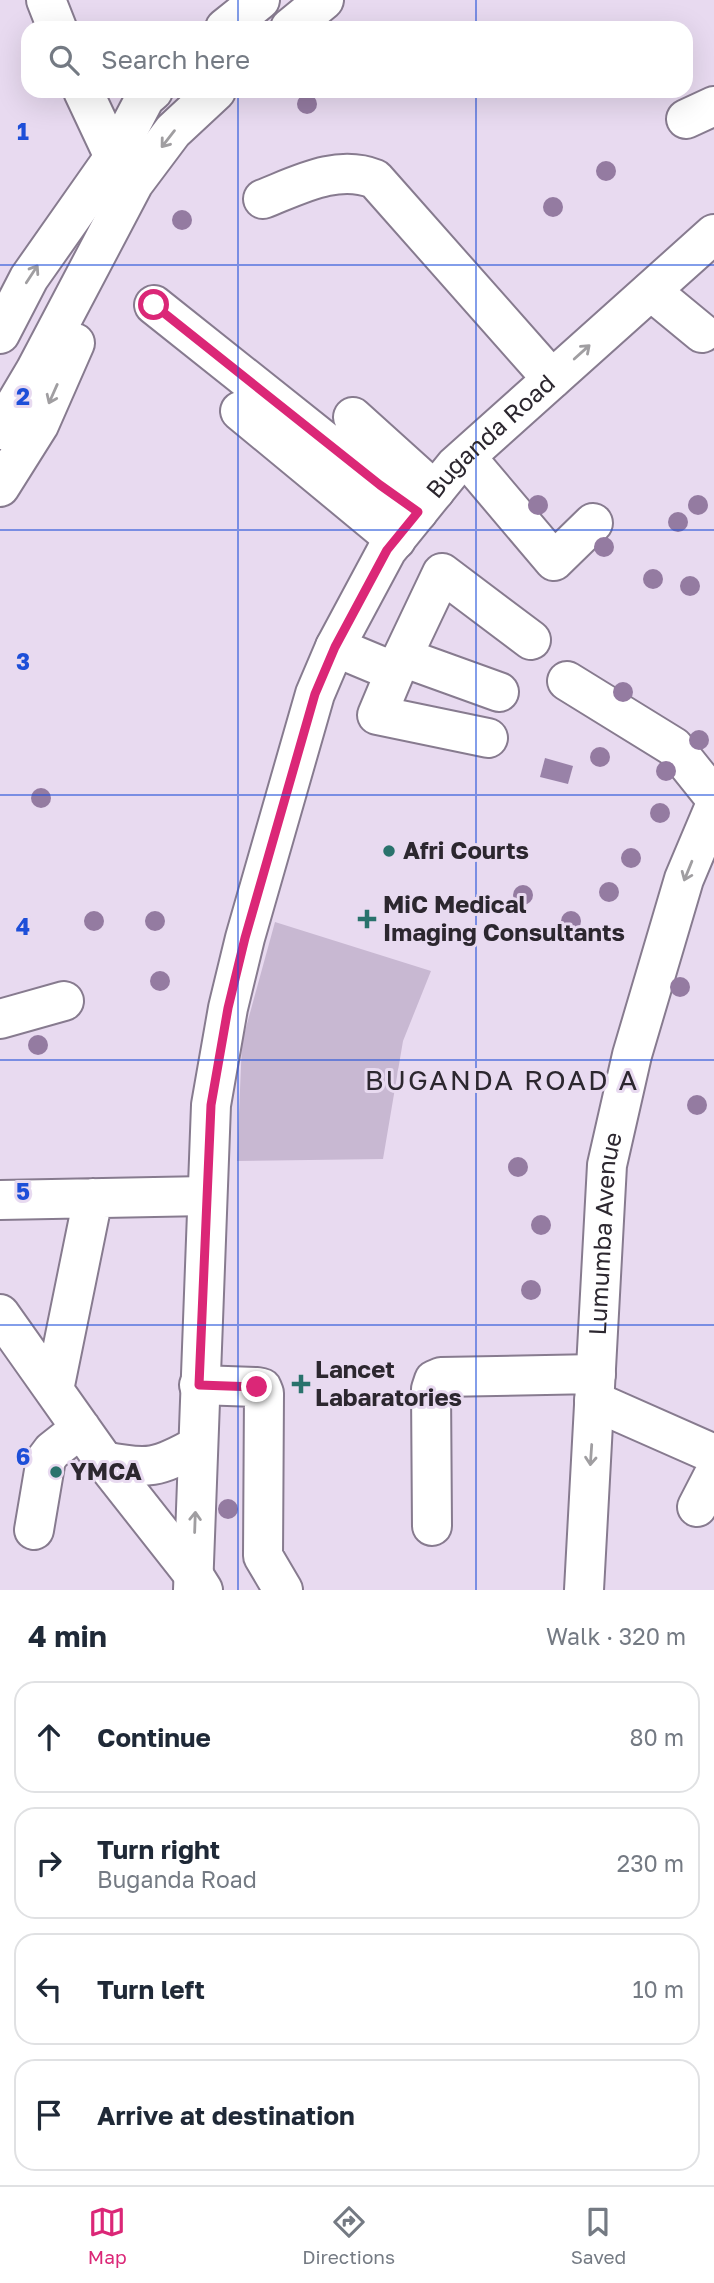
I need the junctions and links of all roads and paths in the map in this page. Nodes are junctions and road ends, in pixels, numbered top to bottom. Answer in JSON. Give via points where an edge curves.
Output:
{"nodes":[{"id":1,"x":46,"y":0,"type":"edge"},
{"id":2,"x":260,"y":0,"type":"edge"},
{"id":3,"x":324,"y":0,"type":"edge"},
{"id":4,"x":54,"y":21,"type":"edge"},
{"id":5,"x":234,"y":21,"type":"edge"},
{"id":6,"x":298,"y":21,"type":"edge"},
{"id":7,"x":86,"y":98,"type":"edge"},
{"id":8,"x":145,"y":98,"type":"edge"},
{"id":9,"x":208,"y":98,"type":"edge"},
{"id":10,"x":114,"y":157,"type":"junction"},
{"id":11,"x":263,"y":199,"type":"dead end"},
{"id":12,"x":118,"y":216,"type":"junction"},
{"id":13,"x":714,"y":234,"type":"edge"},
{"id":14,"x":651,"y":290,"type":"junction"},
{"id":15,"x":154,"y":305,"type":"dead end"},
{"id":16,"x":702,"y":333,"type":"dead end"},
{"id":17,"x":0,"y":334,"type":"edge"},
{"id":18,"x":552,"y":379,"type":"junction"},
{"id":19,"x":240,"y":411,"type":"dead end"},
{"id":20,"x":353,"y":417,"type":"dead end"},
{"id":21,"x":0,"y":430,"type":"edge"},
{"id":22,"x":466,"y":457,"type":"junction"},
{"id":23,"x":0,"y":487,"type":"edge"},
{"id":24,"x":416,"y":514,"type":"junction"},
{"id":25,"x":593,"y":523,"type":"dead end"},
{"id":26,"x":531,"y":640,"type":"dead end"},
{"id":27,"x":335,"y":647,"type":"junction"},
{"id":28,"x":398,"y":664,"type":"junction"},
{"id":29,"x":566,"y":681,"type":"dead end"},
{"id":30,"x":499,"y":692,"type":"dead end"},
{"id":31,"x":488,"y":738,"type":"dead end"},
{"id":32,"x":714,"y":797,"type":"edge"},
{"id":33,"x":714,"y":808,"type":"edge"},
{"id":34,"x":64,"y":1001,"type":"dead end"},
{"id":35,"x":0,"y":1019,"type":"edge"},
{"id":36,"x":206,"y":1196,"type":"junction"},
{"id":37,"x":93,"y":1198,"type":"junction"},
{"id":38,"x":0,"y":1200,"type":"edge"},
{"id":39,"x":0,"y":1314,"type":"edge"},
{"id":40,"x":199,"y":1385,"type":"junction"},
{"id":41,"x":595,"y":1388,"type":"junction"},
{"id":42,"x":54,"y":1390,"type":"junction"},
{"id":43,"x":81,"y":1428,"type":"junction"},
{"id":44,"x":198,"y":1446,"type":"junction"},
{"id":45,"x":714,"y":1454,"type":"edge"},
{"id":46,"x":104,"y":1461,"type":"junction"},
{"id":47,"x":432,"y":1525,"type":"dead end"},
{"id":48,"x":34,"y":1530,"type":"dead end"},
{"id":49,"x":196,"y":1585,"type":"edge"},
{"id":50,"x":283,"y":1590,"type":"edge"},
{"id":51,"x":584,"y":1590,"type":"edge"}],
"edges":[{"from":1,"to":4,"type":"main road"},
{"from":2,"to":5,"type":"main road"},
{"from":3,"to":6,"type":"main road"},
{"from":7,"to":10,"type":"main road"},
{"from":8,"to":10,"type":"main road"},
{"from":9,"to":12,"type":"main road","one_way":true,"via":[[173,131],[134,183]]},
{"from":17,"to":10,"type":"main road","one_way":true,"via":[[29,278]]},
{"from":11,"to":18,"type":"main road","via":[[335,174],[376,179]]},
{"from":12,"to":21,"type":"main road"},
{"from":12,"to":23,"type":"main road","one_way":true,"via":[[66,364],[39,425]]},
{"from":13,"to":14,"type":"main road","name":"Buganda Road"},
{"from":14,"to":16,"type":"main road"},
{"from":18,"to":14,"type":"main road","name":"Buganda Road","one_way":true},
{"from":15,"to":24,"type":"main road"},
{"from":18,"to":22,"type":"main road","name":"Buganda Road"},
{"from":19,"to":24,"type":"main road"},
{"from":20,"to":24,"type":"main road"},
{"from":22,"to":24,"type":"main road","name":"Buganda Road"},
{"from":22,"to":25,"type":"main road","via":[[554,561]]},
{"from":24,"to":27,"type":"main road","name":"Buganda Road","via":[[387,550]]},
{"from":26,"to":28,"type":"main road","via":[[442,573]]},
{"from":27,"to":28,"type":"main road"},
{"from":27,"to":36,"type":"main road","name":"Buganda Road","via":[[300,743],[228,1008],[211,1105]]},
{"from":28,"to":30,"type":"main road"},
{"from":28,"to":31,"type":"main road","via":[[377,715]]},
{"from":29,"to":32,"type":"main road","via":[[674,747]]},
{"from":33,"to":41,"type":"main road","name":"Lumumba Avenue","one_way":true,"via":[[684,879],[632,1055],[607,1165]]},
{"from":34,"to":35,"type":"main road"},
{"from":36,"to":37,"type":"main road"},
{"from":36,"to":40,"type":"main road","name":"Buganda Road"},
{"from":37,"to":38,"type":"main road"},
{"from":37,"to":42,"type":"main road"},
{"from":39,"to":42,"type":"main road"},
{"from":40,"to":44,"type":"main road","name":"Buganda Road"},
{"from":40,"to":50,"type":"main road","via":[[262,1388],[263,1556]]},
{"from":41,"to":45,"type":"main road"},
{"from":41,"to":47,"type":"main road","via":[[523,1374],[434,1380]]},
{"from":41,"to":51,"type":"main road","name":"Lumumba Avenue","one_way":true},
{"from":42,"to":43,"type":"main road"},
{"from":43,"to":46,"type":"main road"},
{"from":43,"to":48,"type":"main road","via":[[46,1459]]},
{"from":44,"to":46,"type":"main road","via":[[150,1467]]},
{"from":49,"to":44,"type":"main road","name":"Buganda Road","one_way":true},
{"from":46,"to":49,"type":"main road"}]}
